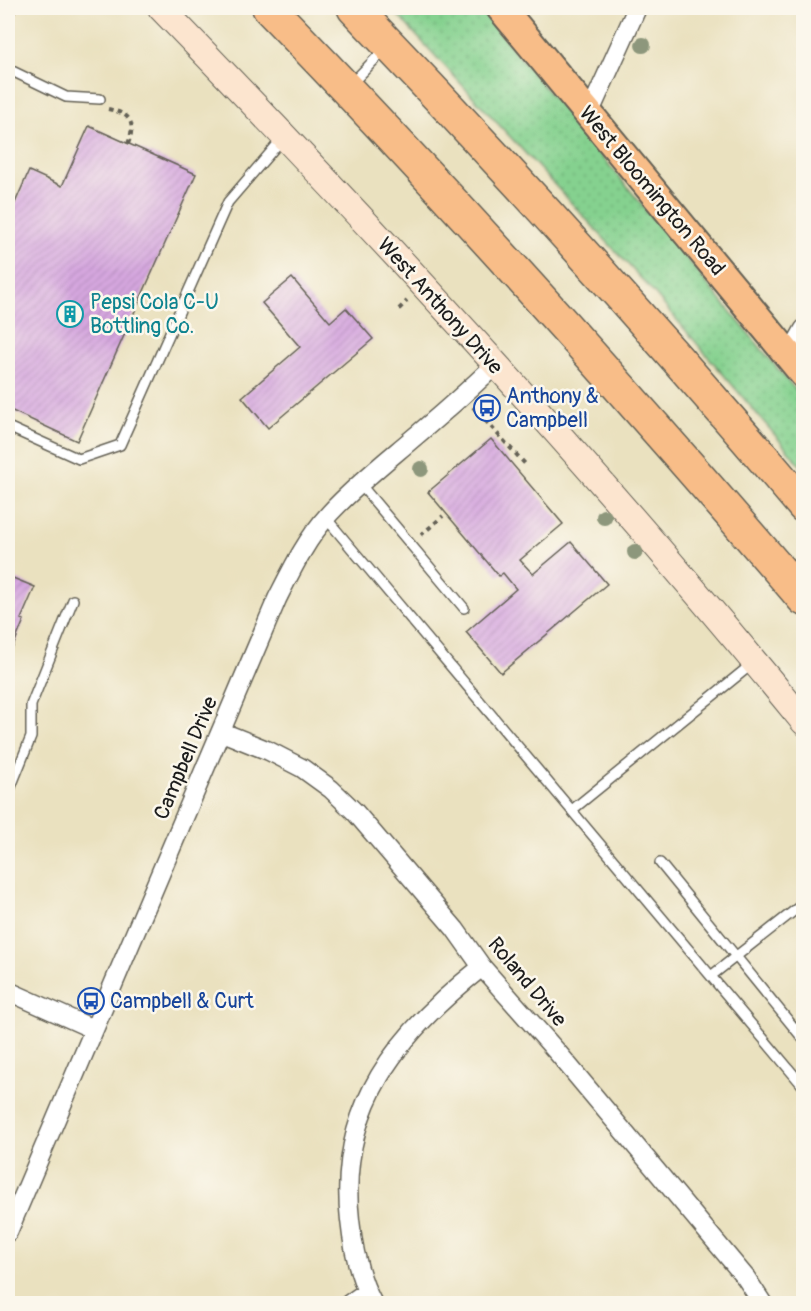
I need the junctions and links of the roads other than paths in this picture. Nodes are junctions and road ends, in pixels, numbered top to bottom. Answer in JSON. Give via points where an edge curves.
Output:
{"nodes":[{"id":1,"x":12,"y":8,"type":"edge"},
{"id":2,"x":161,"y":8,"type":"edge"},
{"id":3,"x":269,"y":8,"type":"edge"},
{"id":4,"x":354,"y":8,"type":"edge"},
{"id":5,"x":501,"y":8,"type":"edge"},
{"id":6,"x":637,"y":8,"type":"edge"},
{"id":7,"x":8,"y":16,"type":"edge"},
{"id":8,"x":389,"y":44,"type":"junction"},
{"id":9,"x":8,"y":69,"type":"edge"},
{"id":10,"x":347,"y":88,"type":"junction"},
{"id":11,"x":100,"y":99,"type":"road end"},
{"id":12,"x":589,"y":114,"type":"junction"},
{"id":13,"x":285,"y":136,"type":"junction"},
{"id":14,"x":804,"y":329,"type":"edge"},
{"id":15,"x":495,"y":365,"type":"junction"},
{"id":16,"x":796,"y":365,"type":"edge"},
{"id":17,"x":8,"y":427,"type":"edge"},
{"id":18,"x":360,"y":484,"type":"junction"},
{"id":19,"x":804,"y":506,"type":"edge"},
{"id":20,"x":326,"y":518,"type":"junction"},
{"id":21,"x":804,"y":599,"type":"edge"},
{"id":22,"x":73,"y":600,"type":"dead end"},
{"id":23,"x":464,"y":608,"type":"dead end"},
{"id":24,"x":754,"y":662,"type":"junction"},
{"id":25,"x":804,"y":722,"type":"edge"},
{"id":26,"x":222,"y":732,"type":"junction"},
{"id":27,"x":8,"y":794,"type":"edge"},
{"id":28,"x":572,"y":810,"type":"junction"},
{"id":29,"x":660,"y":863,"type":"dead end"},
{"id":30,"x":804,"y":903,"type":"edge"},
{"id":31,"x":736,"y":957,"type":"junction"},
{"id":32,"x":482,"y":967,"type":"junction"},
{"id":33,"x":711,"y":976,"type":"junction"},
{"id":34,"x":8,"y":991,"type":"edge"},
{"id":35,"x":93,"y":1029,"type":"junction"},
{"id":36,"x":804,"y":1040,"type":"edge"},
{"id":37,"x":804,"y":1087,"type":"edge"},
{"id":38,"x":8,"y":1232,"type":"edge"},
{"id":39,"x":369,"y":1298,"type":"edge"},
{"id":40,"x":349,"y":1304,"type":"edge"},
{"id":41,"x":763,"y":1304,"type":"edge"}],
"edges":[{"from":1,"to":7,"type":"lane"},
{"from":2,"to":13,"type":"street","name":"West Anthony Drive"},
{"from":3,"to":10,"type":"highway"},
{"from":4,"to":8,"type":"highway"},
{"from":5,"to":12,"type":"main road","name":"West Bloomington Road"},
{"from":6,"to":12,"type":"street"},
{"from":8,"to":10,"type":"lane"},
{"from":8,"to":19,"type":"highway","via":[[547,214]]},
{"from":9,"to":11,"type":"lane","via":[[66,97]]},
{"from":10,"to":21,"type":"highway","via":[[675,448]]},
{"from":12,"to":16,"type":"main road","name":"West Bloomington Road"},
{"from":13,"to":15,"type":"street","name":"West Anthony Drive"},
{"from":13,"to":17,"type":"lane","via":[[228,202],[120,445],[79,459]]},
{"from":14,"to":16,"type":"street"},
{"from":15,"to":18,"type":"street","name":"Campbell Drive"},
{"from":15,"to":24,"type":"street","name":"West Anthony Drive"},
{"from":18,"to":20,"type":"street","name":"Campbell Drive"},
{"from":18,"to":23,"type":"lane"},
{"from":20,"to":26,"type":"street","name":"Campbell Drive","via":[[306,545],[277,599]]},
{"from":20,"to":28,"type":"lane"},
{"from":22,"to":27,"type":"lane","via":[[31,705],[31,737]]},
{"from":24,"to":25,"type":"street","name":"West Anthony Drive"},
{"from":24,"to":28,"type":"lane"},
{"from":26,"to":32,"type":"street","name":"Roland Drive","via":[[302,768],[331,789],[455,929]]},
{"from":26,"to":35,"type":"street","name":"Campbell Drive"},
{"from":28,"to":33,"type":"lane"},
{"from":29,"to":31,"type":"lane"},
{"from":30,"to":31,"type":"lane"},
{"from":31,"to":33,"type":"lane"},
{"from":31,"to":36,"type":"lane"},
{"from":32,"to":39,"type":"street","via":[[425,1016],[393,1054],[360,1115],[348,1177],[348,1206],[352,1241]]},
{"from":32,"to":41,"type":"street","name":"Roland Drive","via":[[746,1278]]},
{"from":33,"to":37,"type":"lane"},
{"from":34,"to":35,"type":"street"},
{"from":35,"to":38,"type":"street","name":"Campbell Drive"},
{"from":39,"to":40,"type":"street"}]}
